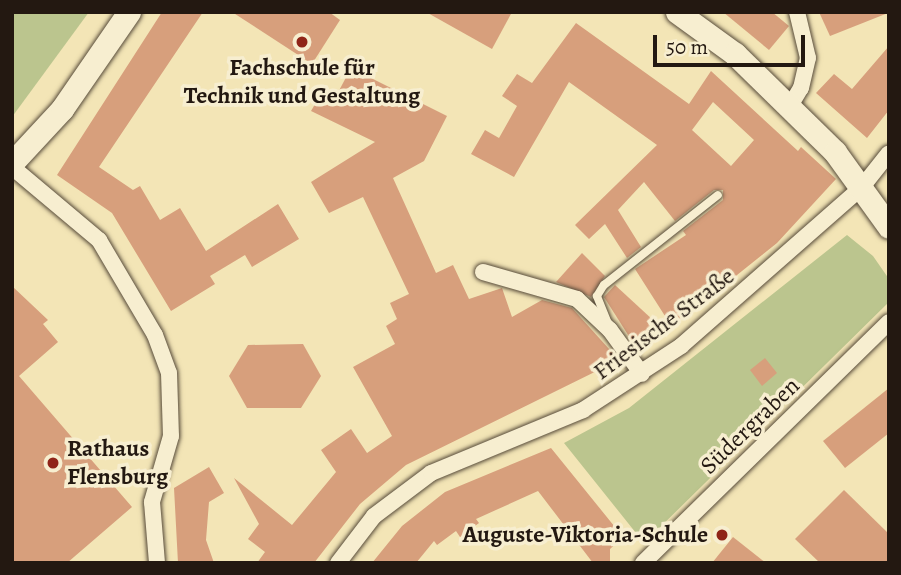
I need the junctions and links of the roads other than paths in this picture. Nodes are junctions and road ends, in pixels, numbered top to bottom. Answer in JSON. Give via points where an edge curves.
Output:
{"nodes":[{"id":1,"x":129,"y":12,"type":"edge"},
{"id":2,"x":677,"y":12,"type":"edge"},
{"id":3,"x":797,"y":12,"type":"edge"},
{"id":4,"x":790,"y":106,"type":"junction"},
{"id":5,"x":889,"y":153,"type":"edge"},
{"id":6,"x":12,"y":165,"type":"edge"},
{"id":7,"x":862,"y":187,"type":"junction"},
{"id":8,"x":718,"y":195,"type":"dead end"},
{"id":9,"x":889,"y":227,"type":"edge"},
{"id":10,"x":483,"y":272,"type":"dead end"},
{"id":11,"x":889,"y":322,"type":"edge"},
{"id":12,"x":610,"y":330,"type":"junction"},
{"id":13,"x":642,"y":374,"type":"junction"},
{"id":14,"x":157,"y":563,"type":"edge"},
{"id":15,"x":338,"y":563,"type":"edge"},
{"id":16,"x":643,"y":563,"type":"edge"}],
"edges":[{"from":1,"to":6,"type":"main road","via":[[62,109]]},
{"from":2,"to":4,"type":"main road","via":[[713,35]]},
{"from":3,"to":4,"type":"street","via":[[808,58],[802,88]]},
{"from":4,"to":7,"type":"main road"},
{"from":5,"to":7,"type":"street","name":"Friesische Straße"},
{"from":6,"to":14,"type":"street","via":[[99,240],[155,335],[169,373],[170,436],[152,502]]},
{"from":7,"to":9,"type":"main road"},
{"from":7,"to":13,"type":"street","name":"Friesische Straße","via":[[737,302]]},
{"from":8,"to":12,"type":"lane","via":[[604,285],[597,296]]},
{"from":10,"to":12,"type":"street","via":[[577,299]]},
{"from":11,"to":16,"type":"street","name":"Südergraben"},
{"from":12,"to":13,"type":"street"},
{"from":13,"to":15,"type":"street","name":"Friesische Straße","via":[[583,410],[431,472],[374,516]]}]}
